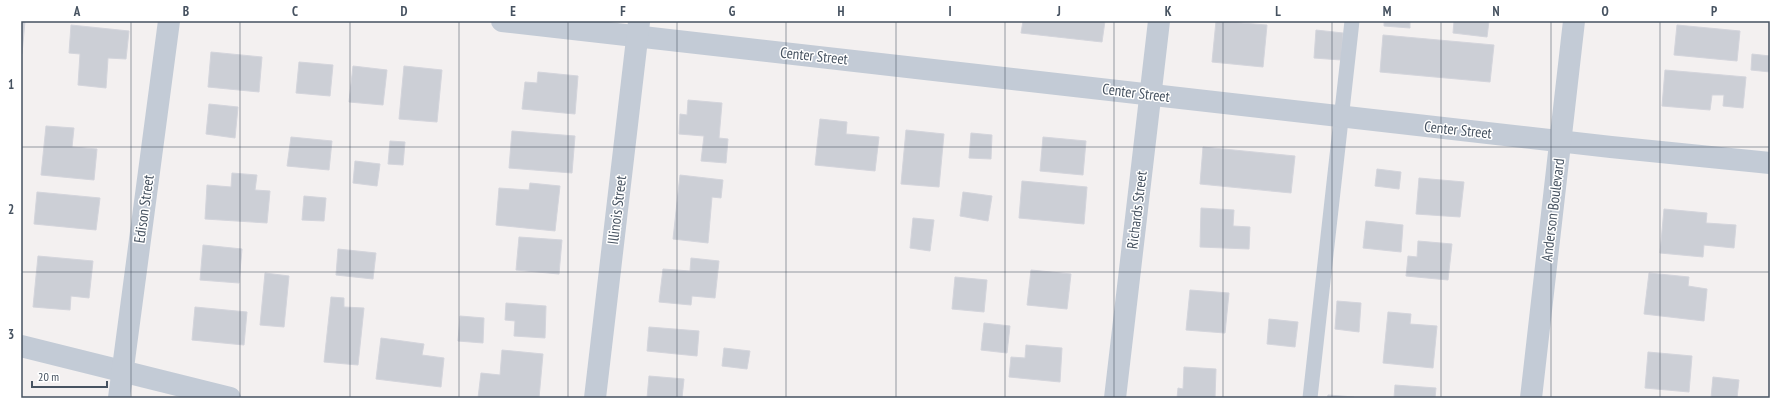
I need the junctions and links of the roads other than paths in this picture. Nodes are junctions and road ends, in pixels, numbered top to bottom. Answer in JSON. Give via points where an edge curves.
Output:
{"nodes":[{"id":1,"x":169,"y":21,"type":"edge"},
{"id":2,"x":502,"y":21,"type":"edge"},
{"id":3,"x":1159,"y":21,"type":"edge"},
{"id":4,"x":1352,"y":21,"type":"edge"},
{"id":5,"x":1574,"y":21,"type":"edge"},
{"id":6,"x":638,"y":29,"type":"edge"},
{"id":7,"x":1150,"y":94,"type":"junction"},
{"id":8,"x":1342,"y":117,"type":"junction"},
{"id":9,"x":1561,"y":142,"type":"junction"},
{"id":10,"x":1770,"y":163,"type":"edge"},
{"id":11,"x":21,"y":346,"type":"edge"},
{"id":12,"x":122,"y":371,"type":"junction"},
{"id":13,"x":119,"y":398,"type":"edge"},
{"id":14,"x":230,"y":398,"type":"edge"},
{"id":15,"x":596,"y":398,"type":"edge"},
{"id":16,"x":1115,"y":398,"type":"edge"},
{"id":17,"x":1310,"y":398,"type":"edge"},
{"id":18,"x":1531,"y":398,"type":"edge"}],
"edges":[{"from":1,"to":12,"type":"street","name":"Edison Street"},
{"from":2,"to":6,"type":"street","name":"Center Street"},
{"from":3,"to":7,"type":"street","name":"Richards Street"},
{"from":4,"to":8,"type":"lane"},
{"from":5,"to":9,"type":"street","name":"Anderson Boulevard"},
{"from":6,"to":7,"type":"street","name":"Center Street"},
{"from":6,"to":15,"type":"street","name":"Illinois Street"},
{"from":7,"to":8,"type":"street","name":"Center Street"},
{"from":7,"to":16,"type":"street","name":"Richards Street"},
{"from":8,"to":9,"type":"street","name":"Center Street"},
{"from":8,"to":17,"type":"lane"},
{"from":9,"to":10,"type":"street","name":"Center Street"},
{"from":9,"to":18,"type":"street","name":"Anderson Boulevard"},
{"from":11,"to":12,"type":"street"},
{"from":12,"to":13,"type":"street","name":"Edison Street"},
{"from":12,"to":14,"type":"street"}]}
